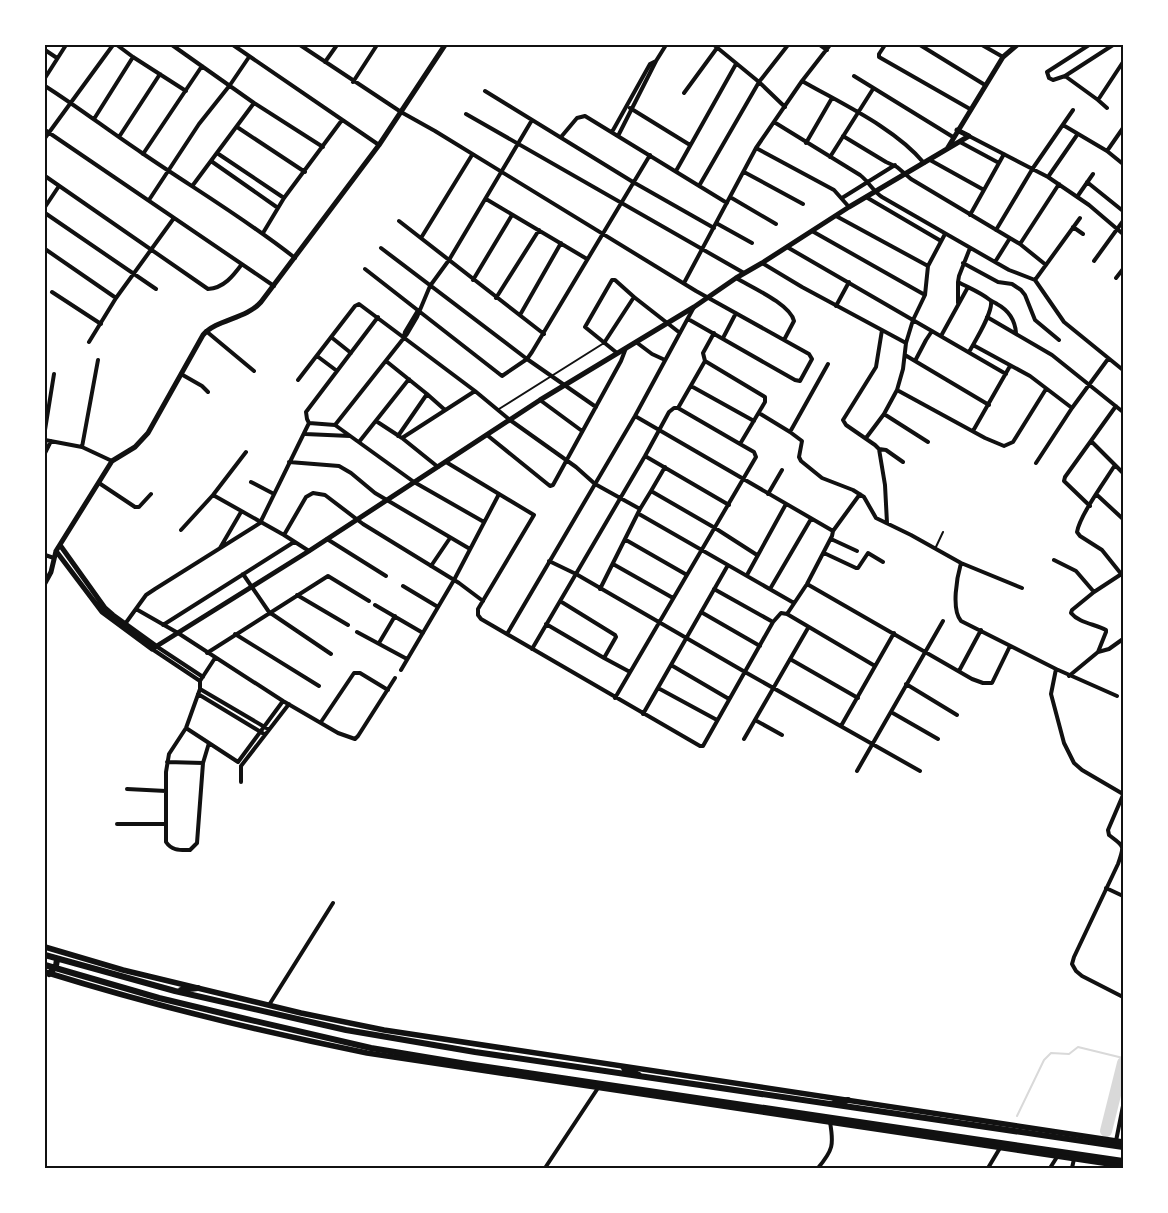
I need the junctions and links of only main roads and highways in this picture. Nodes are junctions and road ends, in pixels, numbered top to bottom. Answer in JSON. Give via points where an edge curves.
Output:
{"nodes":[{"id":1,"x":45,"y":948,"type":"edge"},
{"id":2,"x":45,"y":954,"type":"edge"},
{"id":3,"x":57,"y":958,"type":"junction"},
{"id":4,"x":70,"y":962,"type":"junction"},
{"id":5,"x":45,"y":965,"type":"edge"},
{"id":6,"x":50,"y":971,"type":"edge"},
{"id":7,"x":69,"y":973,"type":"junction"},
{"id":8,"x":198,"y":988,"type":"junction"},
{"id":9,"x":175,"y":990,"type":"junction"},
{"id":10,"x":159,"y":998,"type":"junction"},
{"id":11,"x":170,"y":1008,"type":"junction"},
{"id":12,"x":443,"y":1059,"type":"junction"},
{"id":13,"x":459,"y":1067,"type":"junction"},
{"id":14,"x":624,"y":1068,"type":"junction"},
{"id":15,"x":644,"y":1077,"type":"junction"},
{"id":16,"x":712,"y":1100,"type":"junction"},
{"id":17,"x":848,"y":1100,"type":"junction"},
{"id":18,"x":703,"y":1103,"type":"junction"},
{"id":19,"x":830,"y":1104,"type":"junction"},
{"id":20,"x":1095,"y":1140,"type":"junction"},
{"id":21,"x":1114,"y":1142,"type":"junction"},
{"id":22,"x":1123,"y":1142,"type":"edge"},
{"id":23,"x":1123,"y":1147,"type":"edge"},
{"id":24,"x":1090,"y":1159,"type":"junction"},
{"id":25,"x":1123,"y":1161,"type":"edge"},
{"id":26,"x":1111,"y":1162,"type":"junction"},
{"id":27,"x":1123,"y":1166,"type":"edge"}],
"edges":[{"from":1,"to":8,"type":"main road"},
{"from":2,"to":3,"type":"highway"},
{"from":3,"to":4,"type":"highway"},
{"from":3,"to":6,"type":"highway","via":[[57,964]]},
{"from":4,"to":7,"type":"highway"},
{"from":4,"to":9,"type":"highway"},
{"from":5,"to":6,"type":"highway"},
{"from":6,"to":7,"type":"highway"},
{"from":6,"to":11,"type":"main road"},
{"from":7,"to":10,"type":"highway"},
{"from":8,"to":9,"type":"highway"},
{"from":8,"to":14,"type":"main road","via":[[384,1030]]},
{"from":9,"to":15,"type":"highway","via":[[346,1030]]},
{"from":10,"to":11,"type":"highway"},
{"from":10,"to":12,"type":"highway","via":[[354,1044]]},
{"from":11,"to":13,"type":"main road","via":[[335,1047]]},
{"from":12,"to":13,"type":"highway"},
{"from":12,"to":16,"type":"highway"},
{"from":13,"to":18,"type":"main road"},
{"from":14,"to":15,"type":"highway"},
{"from":14,"to":17,"type":"main road"},
{"from":15,"to":19,"type":"highway"},
{"from":16,"to":18,"type":"highway"},
{"from":16,"to":24,"type":"highway"},
{"from":17,"to":19,"type":"highway"},
{"from":17,"to":20,"type":"main road"},
{"from":18,"to":24,"type":"main road","via":[[1057,1157]]},
{"from":19,"to":20,"type":"highway"},
{"from":20,"to":21,"type":"highway"},
{"from":21,"to":22,"type":"main road"},
{"from":21,"to":23,"type":"highway"},
{"from":24,"to":26,"type":"highway"},
{"from":25,"to":26,"type":"highway"},
{"from":26,"to":27,"type":"main road"}]}
